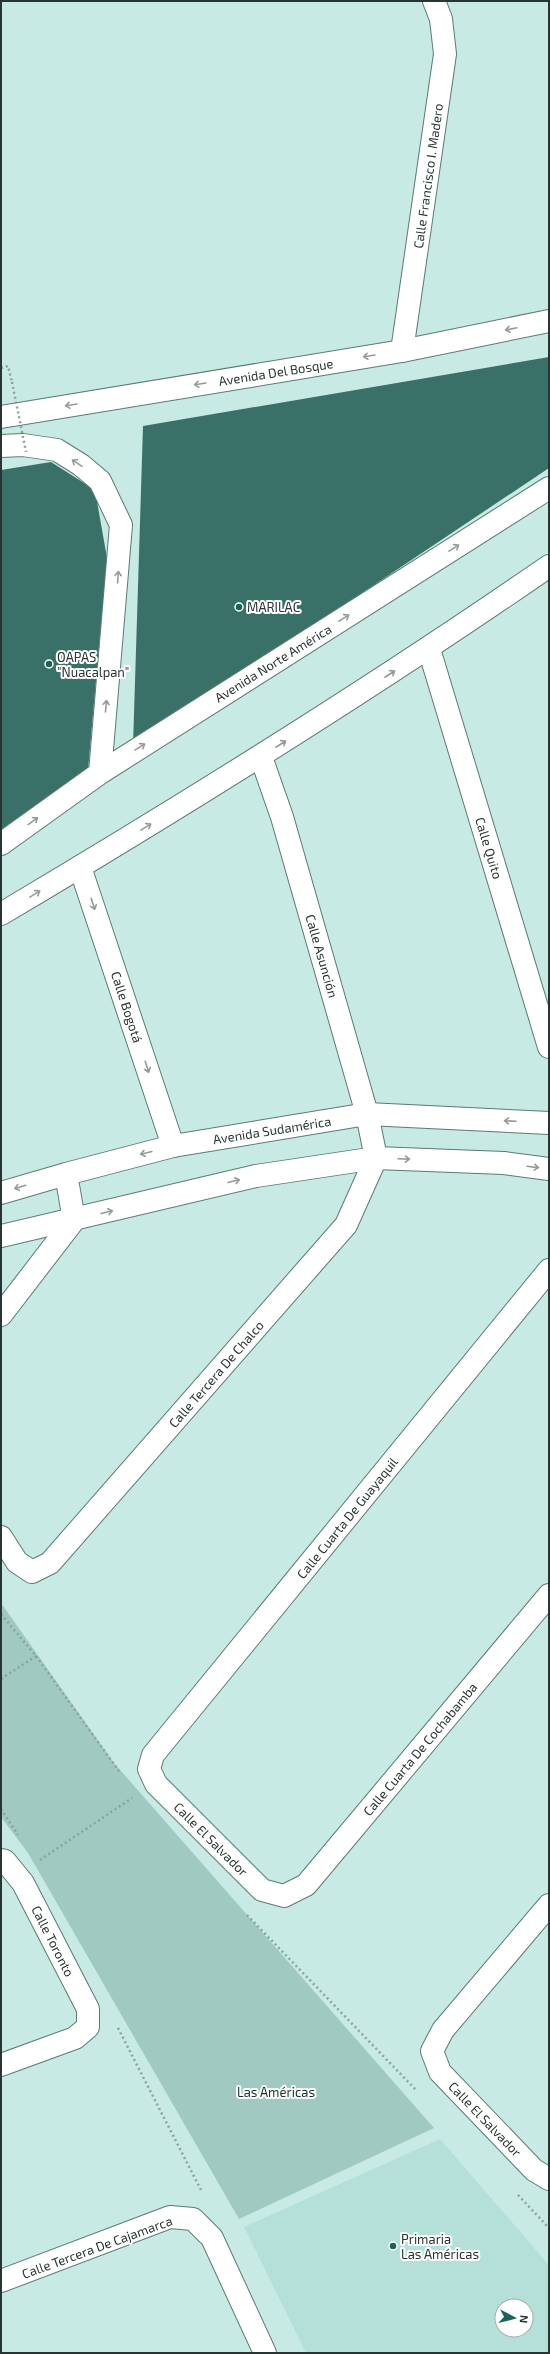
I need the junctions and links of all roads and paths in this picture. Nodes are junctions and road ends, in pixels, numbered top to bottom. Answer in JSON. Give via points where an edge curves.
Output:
{"nodes":[{"id":1,"x":434,"y":1,"type":"edge"},
{"id":2,"x":549,"y":321,"type":"edge"},
{"id":3,"x":402,"y":351,"type":"junction"},
{"id":4,"x":1,"y":368,"type":"edge"},
{"id":5,"x":1,"y":417,"type":"edge"},
{"id":6,"x":1,"y":446,"type":"edge"},
{"id":7,"x":26,"y":452,"type":"dead end"},
{"id":8,"x":549,"y":488,"type":"edge"},
{"id":9,"x":549,"y":566,"type":"edge"},
{"id":10,"x":429,"y":649,"type":"junction"},
{"id":11,"x":261,"y":756,"type":"junction"},
{"id":12,"x":100,"y":773,"type":"junction"},
{"id":13,"x":1,"y":844,"type":"edge"},
{"id":14,"x":80,"y":867,"type":"junction"},
{"id":15,"x":1,"y":914,"type":"edge"},
{"id":16,"x":549,"y":1047,"type":"edge"},
{"id":17,"x":367,"y":1114,"type":"junction"},
{"id":18,"x":549,"y":1123,"type":"edge"},
{"id":19,"x":173,"y":1146,"type":"junction"},
{"id":20,"x":376,"y":1158,"type":"junction"},
{"id":21,"x":549,"y":1169,"type":"edge"},
{"id":22,"x":66,"y":1174,"type":"junction"},
{"id":23,"x":1,"y":1193,"type":"edge"},
{"id":24,"x":74,"y":1220,"type":"junction"},
{"id":25,"x":1,"y":1236,"type":"edge"},
{"id":26,"x":549,"y":1270,"type":"edge"},
{"id":27,"x":1,"y":1315,"type":"edge"},
{"id":28,"x":1,"y":1536,"type":"edge"},
{"id":29,"x":549,"y":1595,"type":"edge"},
{"id":30,"x":1,"y":1614,"type":"edge"},
{"id":31,"x":36,"y":1656,"type":"junction"},
{"id":32,"x":1,"y":1679,"type":"edge"},
{"id":33,"x":150,"y":1769,"type":"joint"},
{"id":34,"x":122,"y":1776,"type":"dead end"},
{"id":35,"x":135,"y":1795,"type":"dead end"},
{"id":36,"x":1,"y":1809,"type":"edge"},
{"id":37,"x":20,"y":1838,"type":"dead end"},
{"id":38,"x":3,"y":1861,"type":"edge"},
{"id":39,"x":34,"y":1865,"type":"dead end"},
{"id":40,"x":284,"y":1896,"type":"joint"},
{"id":41,"x":549,"y":1905,"type":"edge"},
{"id":42,"x":244,"y":1912,"type":"dead end"},
{"id":43,"x":114,"y":2020,"type":"dead end"},
{"id":44,"x":1,"y":2065,"type":"edge"},
{"id":45,"x":420,"y":2095,"type":"dead end"},
{"id":46,"x":549,"y":2179,"type":"edge"},
{"id":47,"x":512,"y":2190,"type":"dead end"},
{"id":48,"x":205,"y":2198,"type":"dead end"},
{"id":49,"x":549,"y":2228,"type":"edge"},
{"id":50,"x":1,"y":2282,"type":"edge"},
{"id":51,"x":265,"y":2353,"type":"edge"}],
"edges":[{"from":1,"to":3,"type":"street","name":"Calle Francisco I. Madero","via":[[441,19],[445,54]]},
{"from":2,"to":3,"type":"street","name":"Avenida Del Bosque","one_way":true},
{"from":3,"to":5,"type":"street","name":"Avenida Del Bosque","one_way":true},
{"from":4,"to":7,"type":"path","bridge":true,"via":[[8,366]]},
{"from":12,"to":6,"type":"street","one_way":true,"via":[[121,525],[100,481],[81,465],[57,450],[23,445]]},
{"from":12,"to":8,"type":"street","name":"Avenida Norte América","one_way":true},
{"from":9,"to":10,"type":"street"},
{"from":11,"to":10,"type":"street","one_way":true},
{"from":10,"to":16,"type":"street","name":"Calle Quito"},
{"from":14,"to":11,"type":"street","one_way":true},
{"from":11,"to":17,"type":"street","name":"Calle Asunción","via":[[282,818]]},
{"from":13,"to":12,"type":"street","name":"Avenida Norte América","one_way":true},
{"from":15,"to":14,"type":"street","one_way":true},
{"from":14,"to":19,"type":"street","name":"Calle Bogotá","one_way":true},
{"from":18,"to":17,"type":"street","name":"Avenida Sudamérica","one_way":true},
{"from":17,"to":19,"type":"street","name":"Avenida Sudamérica"},
{"from":17,"to":20,"type":"street","name":"Calle Asunción"},
{"from":19,"to":22,"type":"street","name":"Avenida Sudamérica","one_way":true},
{"from":20,"to":21,"type":"street","one_way":true,"via":[[504,1163]]},
{"from":24,"to":20,"type":"street","one_way":true,"via":[[256,1176]]},
{"from":20,"to":28,"type":"street","name":"Calle Tercera De Chalco","via":[[346,1225],[50,1563],[32,1572],[17,1562]]},
{"from":22,"to":23,"type":"street","name":"Avenida Sudamérica","one_way":true},
{"from":22,"to":24,"type":"street"},
{"from":24,"to":25,"type":"street"},
{"from":24,"to":27,"type":"street"},
{"from":26,"to":33,"type":"street","name":"Calle Cuarta De Guayaquil","via":[[153,1755]]},
{"from":29,"to":40,"type":"street","name":"Calle Cuarta De Cochabamba","via":[[306,1885]]},
{"from":30,"to":31,"type":"path"},
{"from":31,"to":32,"type":"path"},
{"from":31,"to":34,"type":"path"},
{"from":33,"to":40,"type":"street","name":"Calle El Salvador","via":[[156,1784],[262,1890]]},
{"from":35,"to":39,"type":"path"},
{"from":36,"to":37,"type":"path"},
{"from":38,"to":44,"type":"street","name":"Calle Toronto","via":[[23,1883],[88,2009],[88,2027],[75,2038]]},
{"from":41,"to":46,"type":"street","name":"Calle El Salvador","via":[[443,2030],[432,2051],[440,2072],[534,2170]]},
{"from":42,"to":45,"type":"path"},
{"from":43,"to":48,"type":"path"},
{"from":47,"to":49,"type":"path"},
{"from":50,"to":51,"type":"street","name":"Calle Tercera De Cajamarca","via":[[170,2218],[193,2219],[212,2238]]}]}
